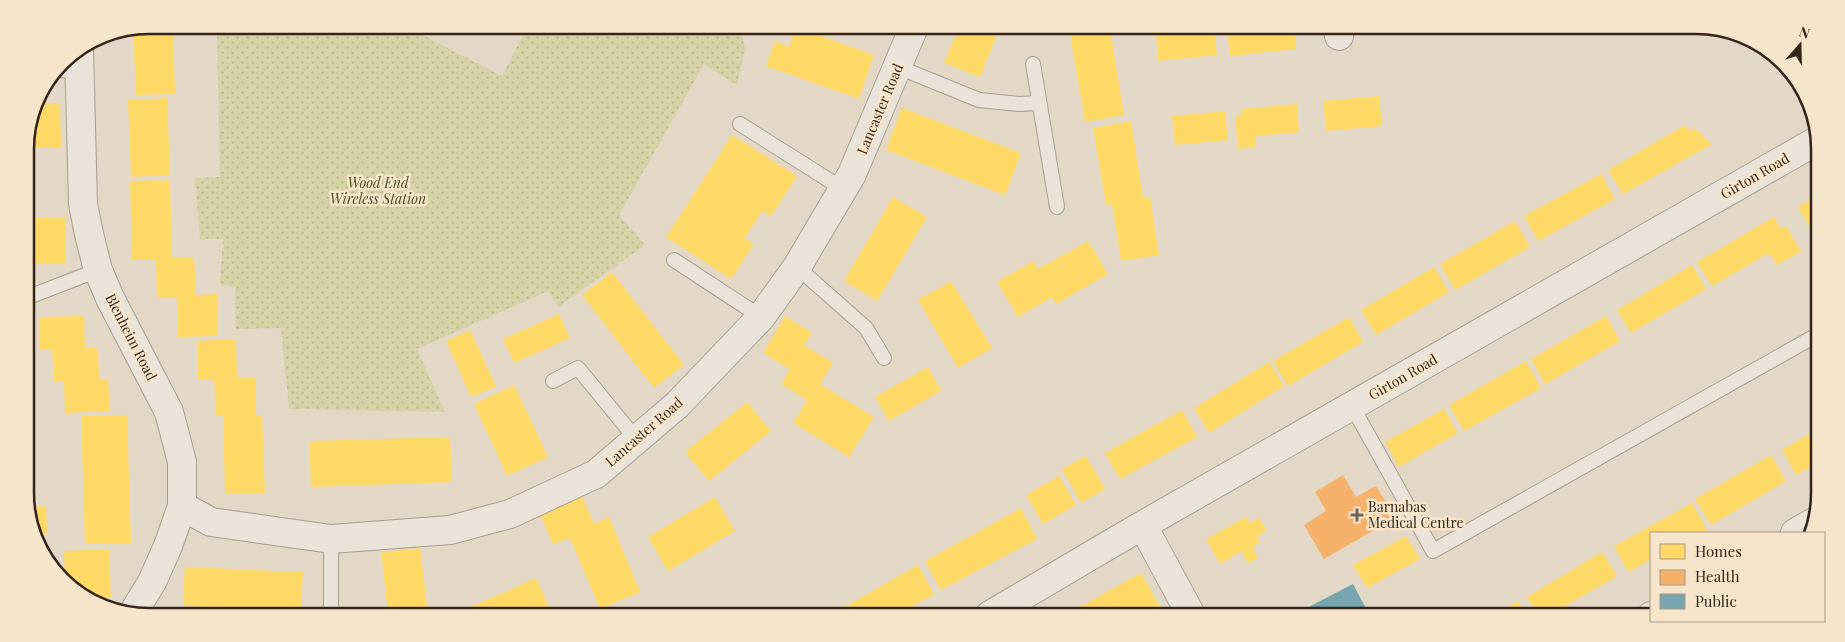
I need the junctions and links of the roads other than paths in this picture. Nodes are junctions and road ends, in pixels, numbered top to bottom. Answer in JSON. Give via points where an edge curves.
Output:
{"nodes":[{"id":1,"x":911,"y":34,"type":"edge"},
{"id":2,"x":71,"y":63,"type":"edge"},
{"id":3,"x":1033,"y":64,"type":"dead end"},
{"id":4,"x":898,"y":67,"type":"junction"},
{"id":5,"x":1039,"y":103,"type":"junction"},
{"id":6,"x":740,"y":124,"type":"dead end"},
{"id":7,"x":1811,"y":144,"type":"edge"},
{"id":8,"x":843,"y":189,"type":"junction"},
{"id":9,"x":1057,"y":207,"type":"dead end"},
{"id":10,"x":674,"y":260,"type":"dead end"},
{"id":11,"x":797,"y":268,"type":"junction"},
{"id":12,"x":98,"y":270,"type":"junction"},
{"id":13,"x":34,"y":295,"type":"edge"},
{"id":14,"x":761,"y":317,"type":"junction"},
{"id":15,"x":1811,"y":338,"type":"edge"},
{"id":16,"x":884,"y":358,"type":"dead end"},
{"id":17,"x":553,"y":381,"type":"dead end"},
{"id":18,"x":1352,"y":406,"type":"junction"},
{"id":19,"x":636,"y":439,"type":"junction"},
{"id":20,"x":182,"y":506,"type":"junction"},
{"id":21,"x":1143,"y":526,"type":"junction"},
{"id":22,"x":331,"y":539,"type":"junction"},
{"id":23,"x":137,"y":607,"type":"edge"},
{"id":24,"x":331,"y":608,"type":"edge"},
{"id":25,"x":1002,"y":608,"type":"edge"},
{"id":26,"x":1187,"y":608,"type":"edge"}],
"edges":[{"from":1,"to":4,"type":"street","name":"Lancaster Road"},
{"from":2,"to":12,"type":"street","name":"Blenheim Road","via":[[83,204]]},
{"from":3,"to":5,"type":"lane"},
{"from":4,"to":5,"type":"lane","via":[[979,100]]},
{"from":4,"to":8,"type":"street","name":"Lancaster Road"},
{"from":5,"to":9,"type":"lane"},
{"from":6,"to":8,"type":"lane"},
{"from":7,"to":18,"type":"street","name":"Girton Road"},
{"from":8,"to":11,"type":"street","name":"Lancaster Road"},
{"from":10,"to":14,"type":"lane"},
{"from":11,"to":14,"type":"street","name":"Lancaster Road"},
{"from":11,"to":16,"type":"lane","via":[[866,328]]},
{"from":12,"to":13,"type":"lane"},
{"from":12,"to":20,"type":"street","name":"Blenheim Road","via":[[169,412],[182,462]]},
{"from":14,"to":19,"type":"street","name":"Lancaster Road","via":[[677,405]]},
{"from":15,"to":18,"type":"lane","via":[[1433,551]]},
{"from":17,"to":19,"type":"lane","via":[[578,368]]},
{"from":18,"to":21,"type":"street","name":"Girton Road"},
{"from":19,"to":22,"type":"street","name":"Lancaster Road","via":[[596,474],[510,514],[450,530]]},
{"from":20,"to":22,"type":"street","name":"Lancaster Road","via":[[211,522]]},
{"from":20,"to":23,"type":"street","name":"Blenheim Road","via":[[152,582]]},
{"from":21,"to":25,"type":"street","name":"Girton Road"},
{"from":21,"to":26,"type":"street"},
{"from":22,"to":24,"type":"lane"}]}
